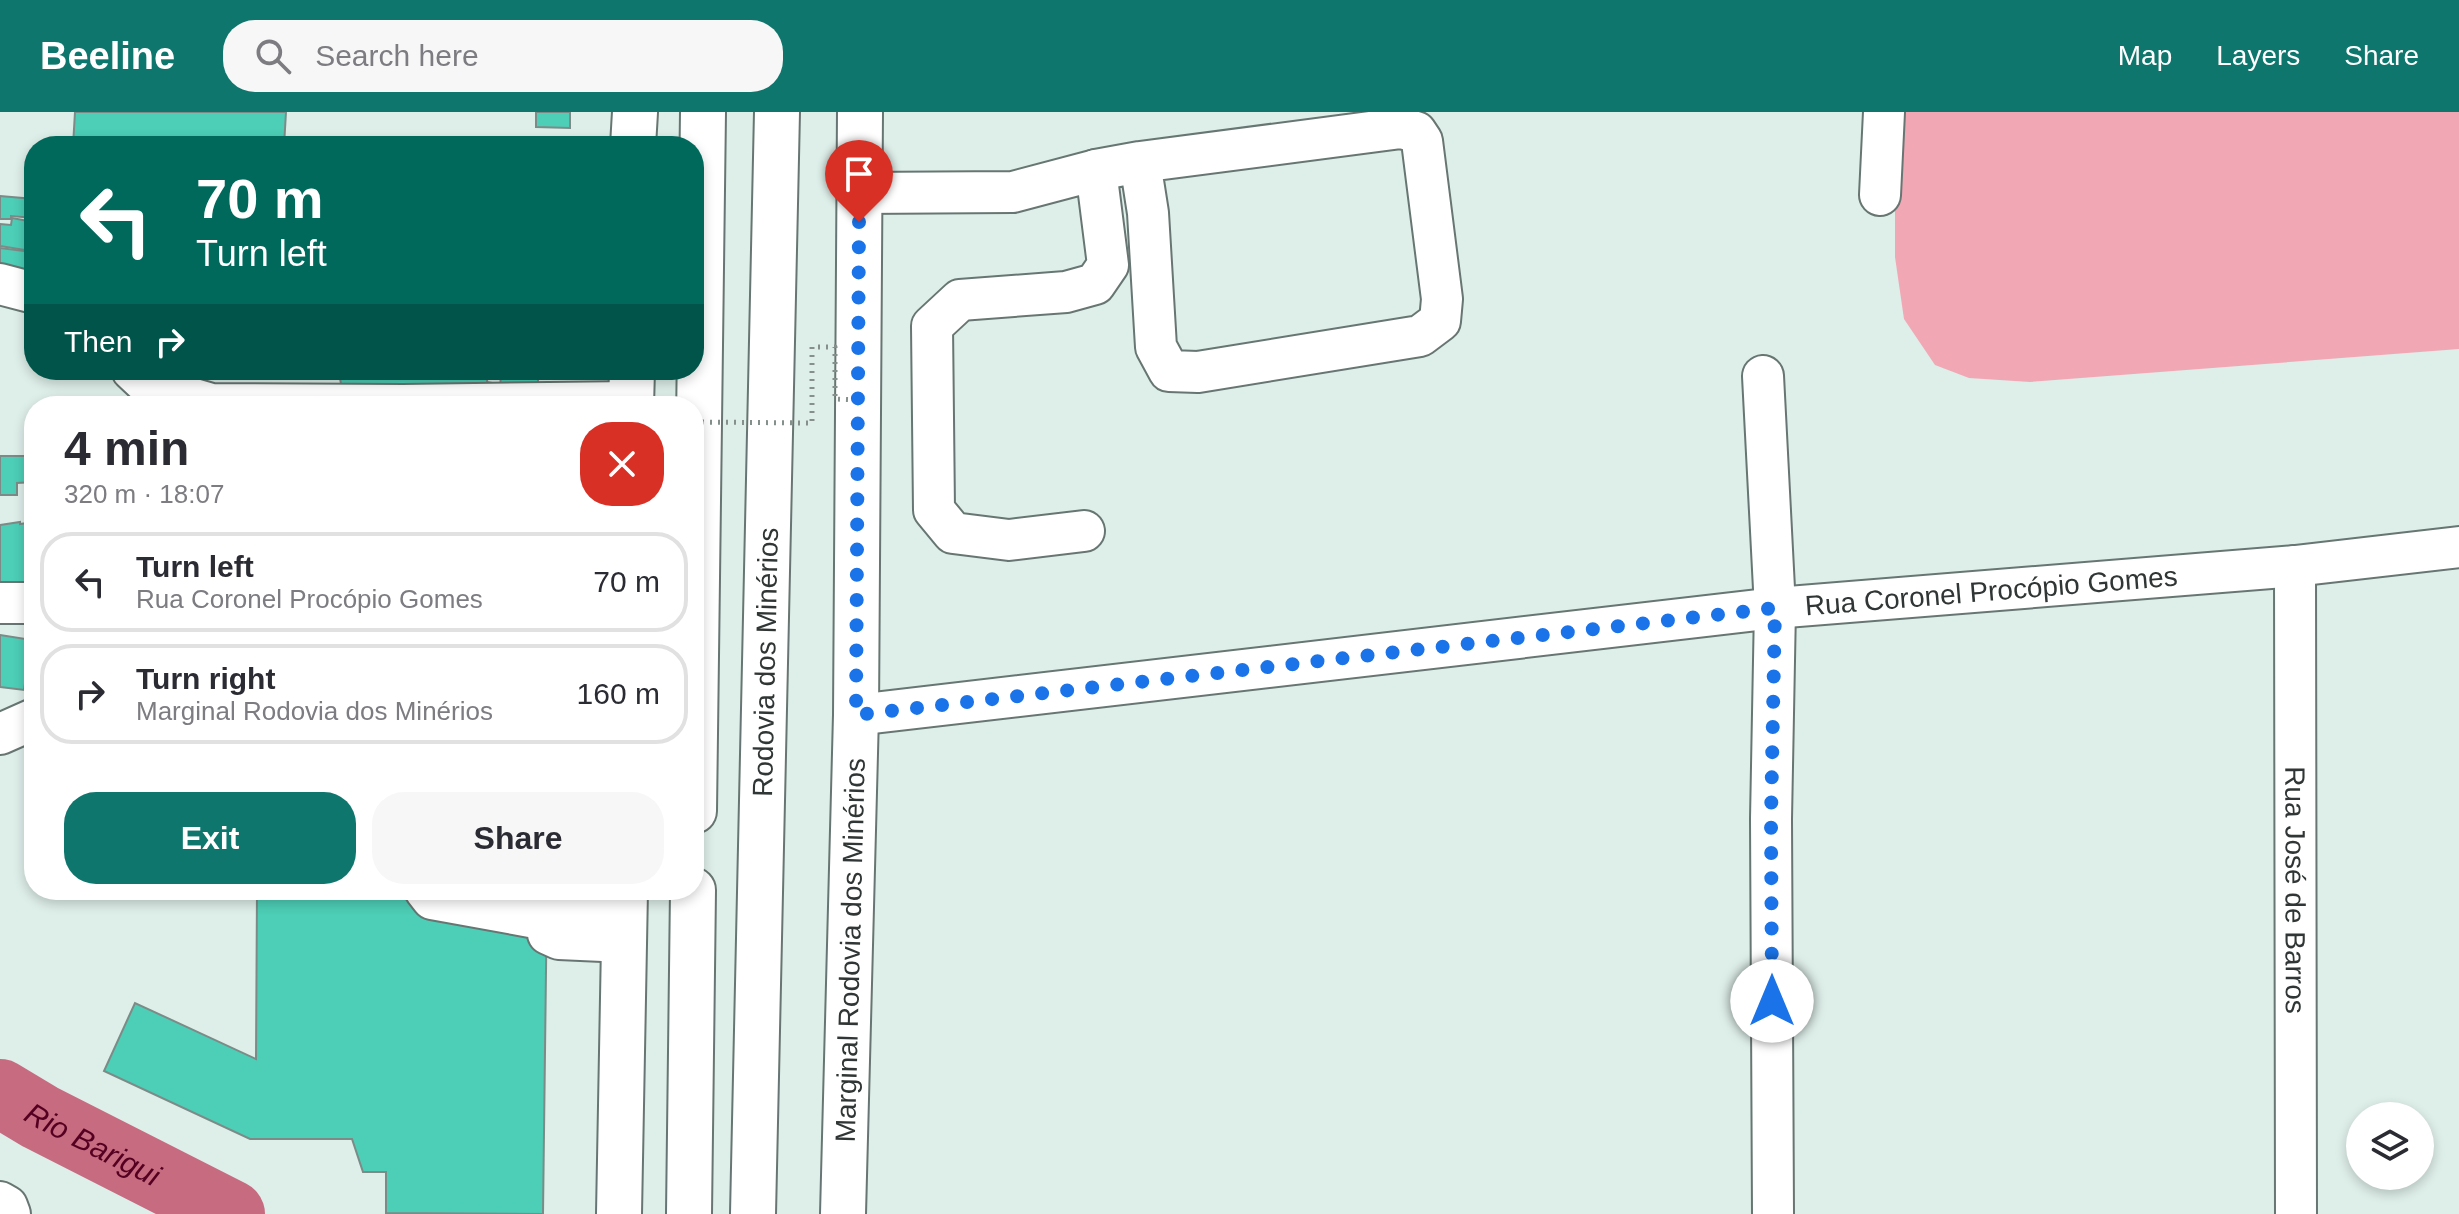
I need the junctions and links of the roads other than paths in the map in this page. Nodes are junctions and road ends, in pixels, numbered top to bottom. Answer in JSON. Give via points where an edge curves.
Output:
{"nodes":[{"id":1,"x":635,"y":112,"type":"edge"},
{"id":2,"x":703,"y":112,"type":"edge"},
{"id":3,"x":777,"y":112,"type":"edge"},
{"id":4,"x":860,"y":112,"type":"edge"},
{"id":5,"x":1884,"y":112,"type":"edge"},
{"id":6,"x":634,"y":136,"type":"edge"},
{"id":7,"x":703,"y":136,"type":"edge"},
{"id":8,"x":1140,"y":162,"type":"junction"},
{"id":9,"x":1096,"y":170,"type":"junction"},
{"id":10,"x":859,"y":193,"type":"junction"},
{"id":11,"x":1880,"y":195,"type":"dead end"},
{"id":12,"x":0,"y":284,"type":"edge"},
{"id":13,"x":24,"y":290,"type":"edge"},
{"id":14,"x":1763,"y":376,"type":"dead end"},
{"id":15,"x":143,"y":380,"type":"edge"},
{"id":16,"x":631,"y":393,"type":"edge"},
{"id":17,"x":183,"y":396,"type":"edge"},
{"id":18,"x":574,"y":396,"type":"edge"},
{"id":19,"x":1084,"y":531,"type":"dead end"},
{"id":20,"x":2459,"y":547,"type":"edge"},
{"id":21,"x":2295,"y":566,"type":"junction"},
{"id":22,"x":0,"y":603,"type":"edge"},
{"id":23,"x":24,"y":603,"type":"edge"},
{"id":24,"x":1775,"y":608,"type":"junction"},
{"id":25,"x":856,"y":715,"type":"junction"},
{"id":26,"x":24,"y":723,"type":"edge"},
{"id":27,"x":0,"y":734,"type":"edge"},
{"id":28,"x":437,"y":900,"type":"edge"},
{"id":29,"x":693,"y":900,"type":"edge"},
{"id":30,"x":625,"y":914,"type":"edge"},
{"id":31,"x":0,"y":1202,"type":"edge"},
{"id":32,"x":10,"y":1214,"type":"edge"},
{"id":33,"x":619,"y":1214,"type":"edge"},
{"id":34,"x":689,"y":1214,"type":"edge"},
{"id":35,"x":753,"y":1214,"type":"edge"},
{"id":36,"x":843,"y":1214,"type":"edge"},
{"id":37,"x":1773,"y":1214,"type":"edge"},
{"id":38,"x":2296,"y":1214,"type":"edge"}],
"edges":[{"from":1,"to":6,"type":"main road"},
{"from":2,"to":7,"type":"main road"},
{"from":3,"to":35,"type":"main road","name":"Rodovia dos Minérios"},
{"from":4,"to":10,"type":"main road","name":"Marginal Rodovia dos Minérios"},
{"from":5,"to":11,"type":"street"},
{"from":8,"to":8,"type":"street","via":[[1156,347],[1169,371],[1198,372],[1420,336],[1440,321],[1430,204],[1422,141],[1416,132],[1401,128]]},
{"from":8,"to":9,"type":"street"},
{"from":9,"to":10,"type":"street","via":[[1013,192]]},
{"from":9,"to":19,"type":"street","via":[[1108,265],[1095,284],[1066,292],[960,300],[932,326],[934,510],[953,533],[1009,540]]},
{"from":10,"to":25,"type":"main road","name":"Marginal Rodovia dos Minérios"},
{"from":12,"to":13,"type":"street"},
{"from":14,"to":24,"type":"street"},
{"from":15,"to":17,"type":"street"},
{"from":16,"to":18,"type":"street"},
{"from":20,"to":21,"type":"street","name":"Rua Coronel Procópio Gomes"},
{"from":21,"to":24,"type":"street","name":"Rua Coronel Procópio Gomes"},
{"from":21,"to":38,"type":"street","name":"Rua José de Barros"},
{"from":22,"to":23,"type":"street"},
{"from":24,"to":25,"type":"street","name":"Rua Coronel Procópio Gomes"},
{"from":24,"to":37,"type":"street"},
{"from":25,"to":36,"type":"main road","name":"Marginal Rodovia dos Minérios"},
{"from":26,"to":27,"type":"street"},
{"from":28,"to":30,"type":"street","via":[[547,920],[550,906]]},
{"from":29,"to":34,"type":"main road"},
{"from":30,"to":33,"type":"main road"},
{"from":31,"to":32,"type":"street"}]}
